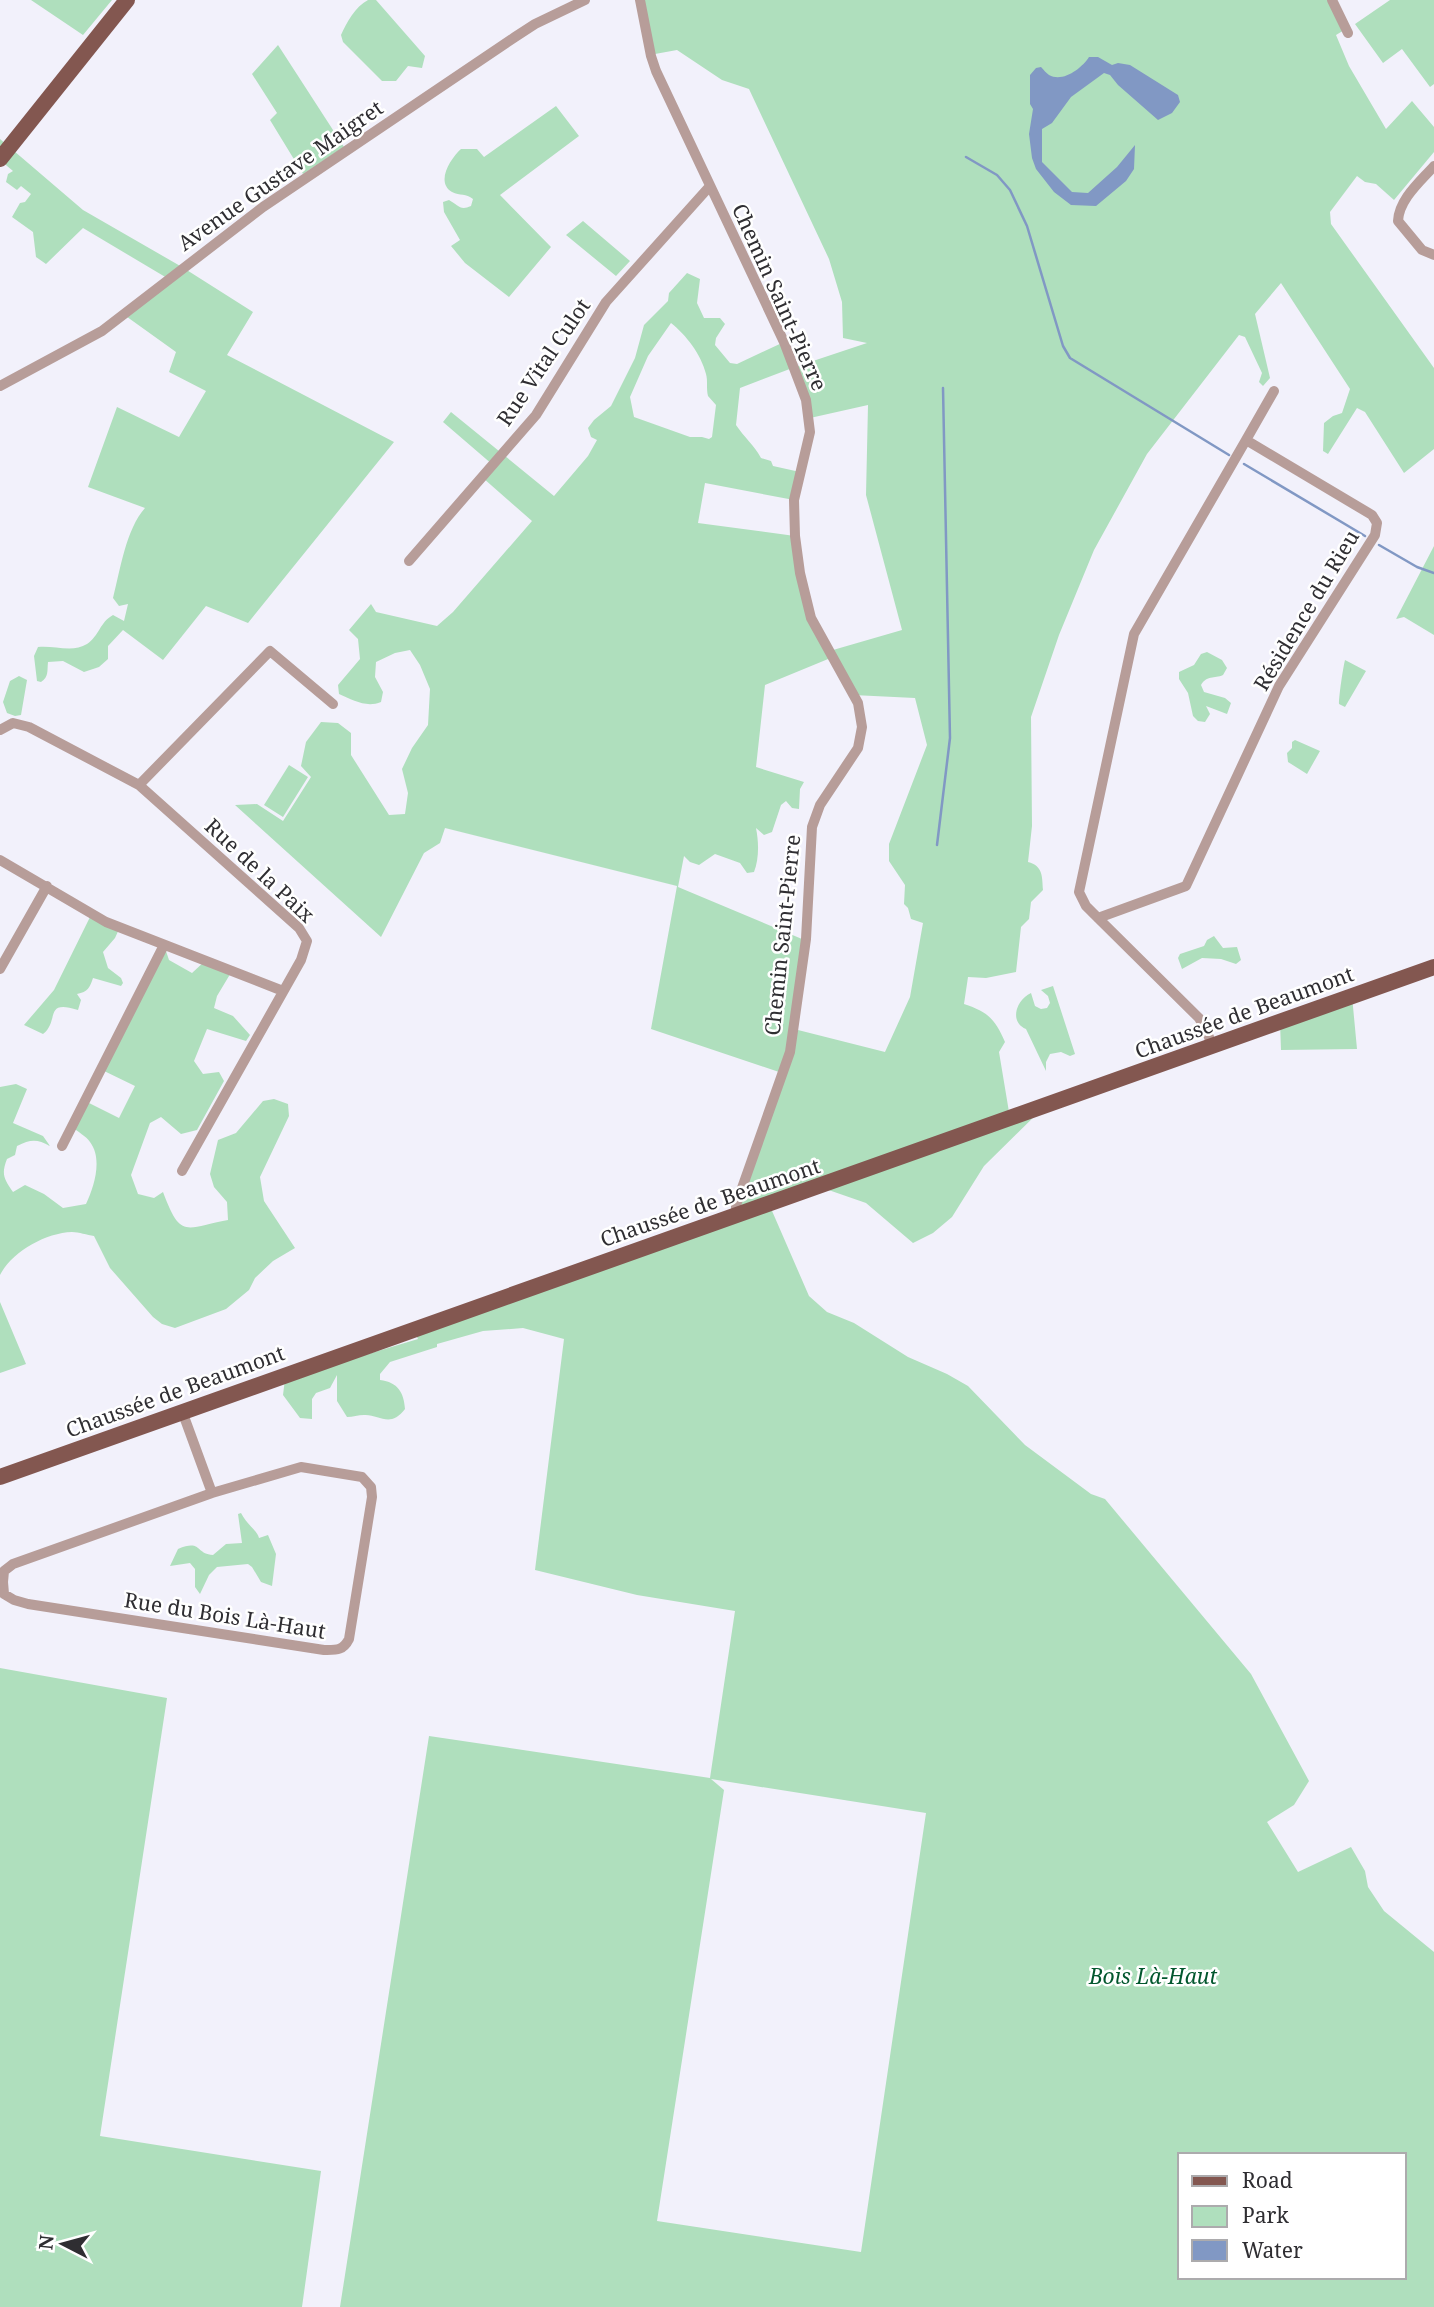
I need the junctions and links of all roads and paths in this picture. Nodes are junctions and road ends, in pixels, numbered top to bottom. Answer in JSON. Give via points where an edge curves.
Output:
{"nodes":[{"id":1,"x":127,"y":0,"type":"edge"},
{"id":2,"x":585,"y":0,"type":"edge"},
{"id":3,"x":640,"y":0,"type":"edge"},
{"id":4,"x":1332,"y":0,"type":"edge"},
{"id":5,"x":1348,"y":33,"type":"dead end"},
{"id":6,"x":0,"y":159,"type":"edge"},
{"id":7,"x":1434,"y":166,"type":"edge"},
{"id":8,"x":710,"y":186,"type":"junction"},
{"id":9,"x":1434,"y":255,"type":"edge"},
{"id":10,"x":0,"y":386,"type":"edge"},
{"id":11,"x":1274,"y":391,"type":"dead end"},
{"id":12,"x":1246,"y":440,"type":"junction"},
{"id":13,"x":410,"y":561,"type":"dead end"},
{"id":14,"x":332,"y":704,"type":"dead end"},
{"id":15,"x":0,"y":730,"type":"edge"},
{"id":16,"x":139,"y":785,"type":"junction"},
{"id":17,"x":0,"y":860,"type":"edge"},
{"id":18,"x":47,"y":886,"type":"junction"},
{"id":19,"x":1098,"y":918,"type":"junction"},
{"id":20,"x":164,"y":945,"type":"junction"},
{"id":21,"x":1434,"y":967,"type":"edge"},
{"id":22,"x":0,"y":969,"type":"edge"},
{"id":23,"x":283,"y":991,"type":"junction"},
{"id":24,"x":1211,"y":1046,"type":"junction"},
{"id":25,"x":62,"y":1146,"type":"dead end"},
{"id":26,"x":182,"y":1171,"type":"dead end"},
{"id":27,"x":736,"y":1215,"type":"junction"},
{"id":28,"x":182,"y":1412,"type":"junction"},
{"id":29,"x":0,"y":1477,"type":"edge"},
{"id":30,"x":212,"y":1493,"type":"junction"},
{"id":31,"x":2,"y":1571,"type":"edge"}],
"edges":[{"from":1,"to":6,"type":"main road"},
{"from":2,"to":10,"type":"street","name":"Avenue Gustave Maigret","via":[[535,24],[263,207],[102,331]]},
{"from":3,"to":8,"type":"street","name":"Chemin Saint-Pierre","via":[[656,71]]},
{"from":4,"to":5,"type":"street"},
{"from":7,"to":9,"type":"street","via":[[1406,198],[1398,217],[1422,250]]},
{"from":8,"to":13,"type":"street","name":"Rue Vital Culot","via":[[612,295],[536,415]]},
{"from":8,"to":27,"type":"street","name":"Chemin Saint-Pierre","via":[[806,400],[810,432],[794,500],[800,573],[811,618],[858,703],[862,727],[858,748],[820,805],[812,827],[806,939],[790,1052]]},
{"from":11,"to":12,"type":"street"},
{"from":12,"to":19,"type":"street","via":[[1134,634],[1080,882],[1082,900]]},
{"from":12,"to":19,"type":"street","name":"Résidence du Rieu","via":[[1372,514],[1377,523],[1375,535],[1279,686],[1186,886]]},
{"from":14,"to":16,"type":"street","via":[[271,651]]},
{"from":15,"to":16,"type":"street","name":"Rue de la Paix","via":[[13,723],[29,727]]},
{"from":16,"to":23,"type":"street","name":"Rue de la Paix","via":[[299,929],[307,941]]},
{"from":17,"to":18,"type":"street"},
{"from":18,"to":20,"type":"street","via":[[106,922]]},
{"from":18,"to":22,"type":"street"},
{"from":19,"to":24,"type":"street","via":[[1199,1018]]},
{"from":20,"to":23,"type":"street"},
{"from":20,"to":25,"type":"street"},
{"from":21,"to":24,"type":"main road","name":"Chaussée de Beaumont"},
{"from":23,"to":26,"type":"street","name":"Rue de la Paix"},
{"from":24,"to":27,"type":"main road","name":"Chaussée de Beaumont"},
{"from":27,"to":28,"type":"main road","name":"Chaussée de Beaumont"},
{"from":28,"to":29,"type":"main road","name":"Chaussée de Beaumont"},
{"from":28,"to":30,"type":"street"},
{"from":30,"to":31,"type":"street","name":"Rue du Bois Là-Haut","via":[[35,1555]]},
{"from":30,"to":31,"type":"street","name":"Rue du Bois Là-Haut","via":[[293,1468],[365,1479],[372,1497],[346,1646],[324,1650],[28,1604],[5,1594]]}]}
